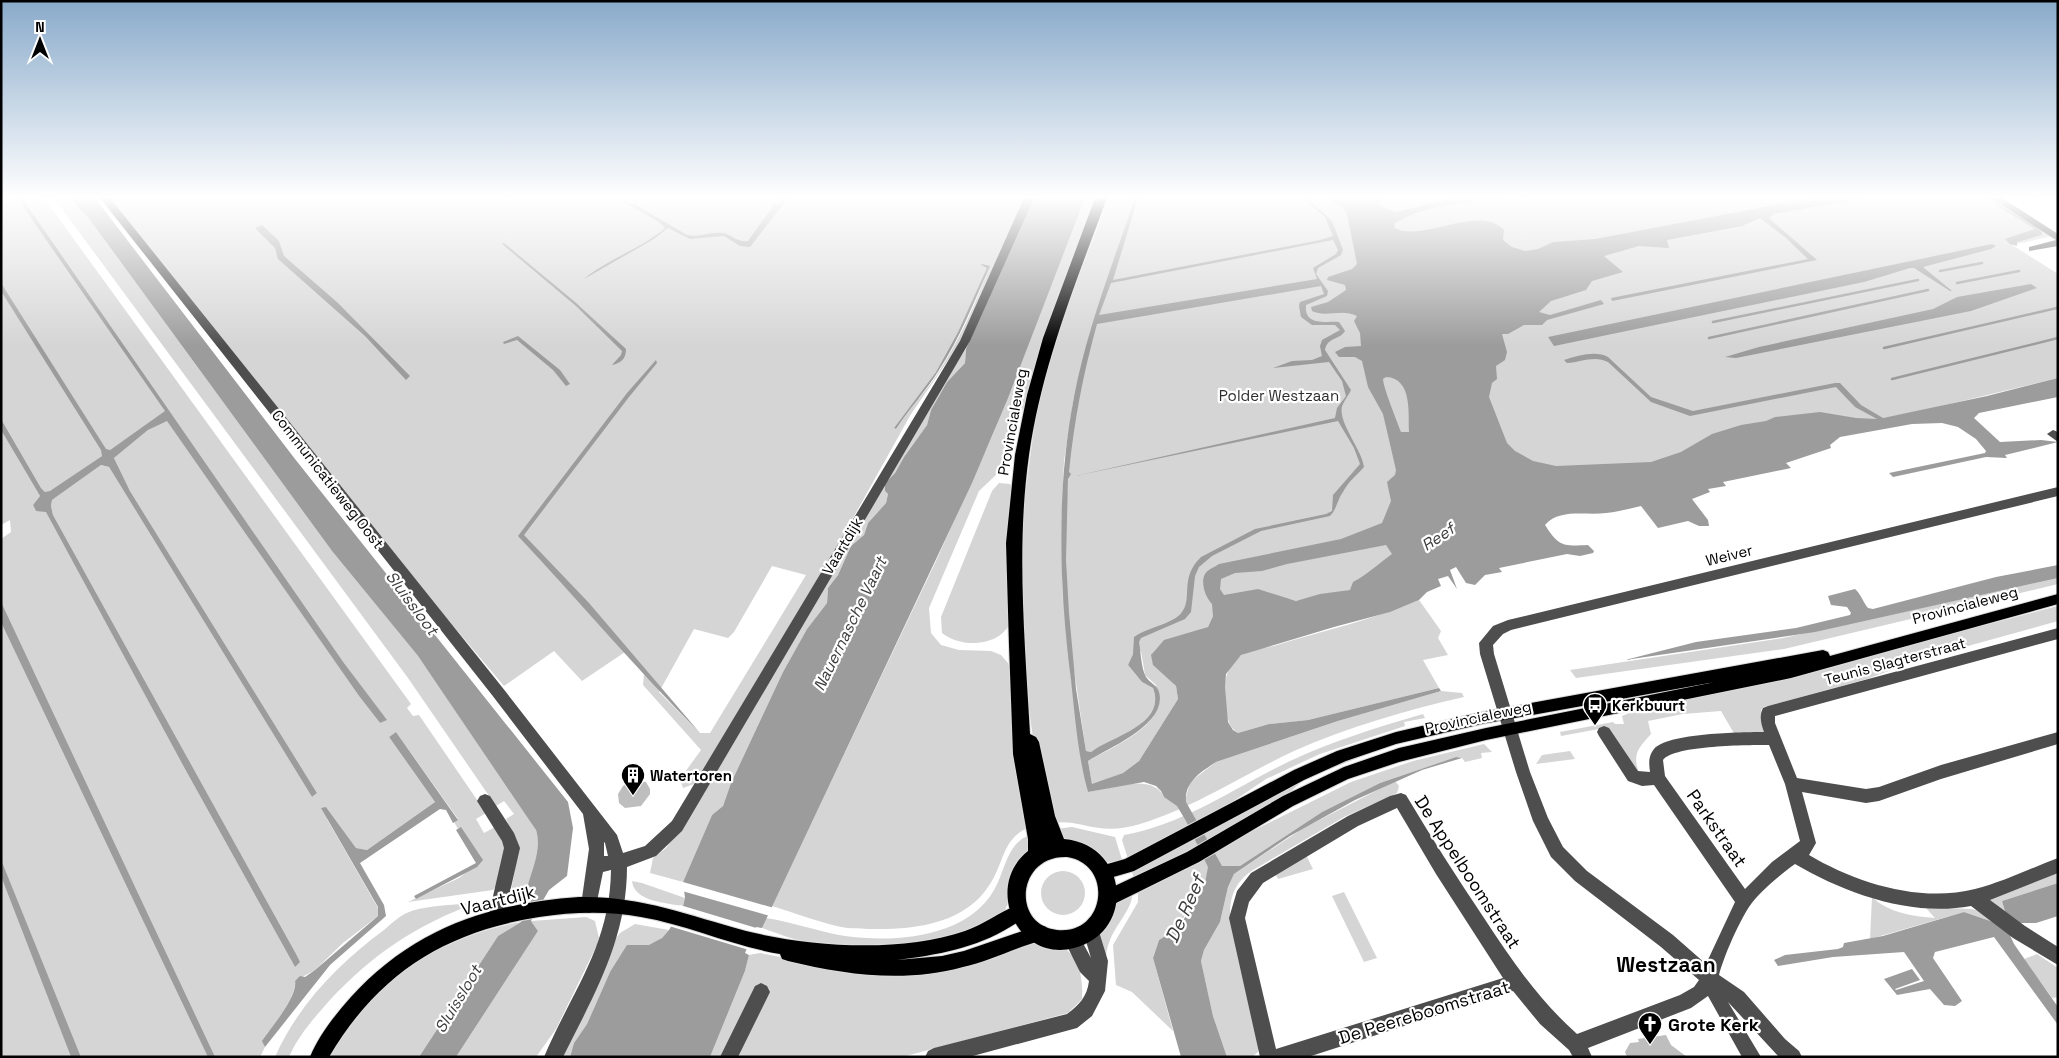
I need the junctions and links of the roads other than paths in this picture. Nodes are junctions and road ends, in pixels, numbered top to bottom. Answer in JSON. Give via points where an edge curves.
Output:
{"nodes":[{"id":1,"x":144,"y":247,"type":"edge"},
{"id":2,"x":1007,"y":247,"type":"edge"},
{"id":3,"x":1083,"y":247,"type":"edge"},
{"id":4,"x":2039,"y":247,"type":"edge"},
{"id":5,"x":2032,"y":249,"type":"dead end"},
{"id":6,"x":2058,"y":491,"type":"edge"},
{"id":7,"x":2058,"y":599,"type":"edge"},
{"id":8,"x":2058,"y":633,"type":"edge"},
{"id":9,"x":1882,"y":647,"type":"junction"},
{"id":10,"x":1021,"y":694,"type":"junction"},
{"id":11,"x":1505,"y":714,"type":"junction"},
{"id":12,"x":1510,"y":729,"type":"junction"},
{"id":13,"x":1604,"y":732,"type":"dead end"},
{"id":14,"x":2058,"y":738,"type":"edge"},
{"id":15,"x":1774,"y":739,"type":"junction"},
{"id":16,"x":1658,"y":778,"type":"junction"},
{"id":17,"x":1792,"y":784,"type":"junction"},
{"id":18,"x":485,"y":801,"type":"dead end"},
{"id":19,"x":587,"y":810,"type":"junction"},
{"id":20,"x":1058,"y":848,"type":"junction"},
{"id":21,"x":1037,"y":854,"type":"junction"},
{"id":22,"x":1796,"y":856,"type":"junction"},
{"id":23,"x":619,"y":861,"type":"junction"},
{"id":24,"x":597,"y":865,"type":"junction"},
{"id":25,"x":2058,"y":866,"type":"edge"},
{"id":26,"x":1103,"y":872,"type":"junction"},
{"id":27,"x":1108,"y":898,"type":"junction"},
{"id":28,"x":1974,"y":898,"type":"junction"},
{"id":29,"x":1744,"y":901,"type":"junction"},
{"id":30,"x":589,"y":904,"type":"junction"},
{"id":31,"x":618,"y":905,"type":"junction"},
{"id":32,"x":1019,"y":912,"type":"junction"},
{"id":33,"x":496,"y":918,"type":"junction"},
{"id":34,"x":1091,"y":931,"type":"junction"},
{"id":35,"x":1040,"y":934,"type":"junction"},
{"id":36,"x":1070,"y":938,"type":"junction"},
{"id":37,"x":765,"y":943,"type":"junction"},
{"id":38,"x":2058,"y":957,"type":"edge"},
{"id":39,"x":1097,"y":976,"type":"junction"},
{"id":40,"x":1710,"y":978,"type":"junction"},
{"id":41,"x":1516,"y":982,"type":"junction"},
{"id":42,"x":761,"y":992,"type":"dead end"},
{"id":43,"x":1579,"y":1050,"type":"edge"},
{"id":44,"x":320,"y":1057,"type":"edge"},
{"id":45,"x":552,"y":1057,"type":"edge"},
{"id":46,"x":729,"y":1057,"type":"edge"},
{"id":47,"x":934,"y":1057,"type":"edge"},
{"id":48,"x":1269,"y":1057,"type":"edge"},
{"id":49,"x":1279,"y":1057,"type":"edge"},
{"id":50,"x":1752,"y":1057,"type":"edge"},
{"id":51,"x":1793,"y":1057,"type":"edge"}],
"edges":[{"from":1,"to":19,"type":"street","name":"Communicatieweg Oost","via":[[497,691]]},
{"from":2,"to":23,"type":"street","name":"Vaartdijk","via":[[965,341],[676,826],[654,850]]},
{"from":3,"to":10,"type":"highway","name":"Provincialeweg","via":[[1049,338],[1022,454],[1014,543]]},
{"from":4,"to":5,"type":"street"},
{"from":6,"to":11,"type":"street","name":"Weiver","via":[[1508,625],[1490,638],[1485,646]]},
{"from":7,"to":9,"type":"main road","name":"Provincialeweg"},
{"from":8,"to":15,"type":"street","name":"Teunis Slagterstraat","via":[[1770,710],[1767,718]]},
{"from":9,"to":11,"type":"main road","name":"Provincialeweg"},
{"from":9,"to":12,"type":"main road","name":"Provincialeweg","via":[[1791,672]]},
{"from":10,"to":20,"type":"highway","name":"Provincialeweg","via":[[1044,806]]},
{"from":10,"to":21,"type":"highway","name":"Provincialeweg","via":[[1022,754]]},
{"from":11,"to":12,"type":"street"},
{"from":11,"to":26,"type":"main road","name":"Provincialeweg","via":[[1405,736],[1342,756],[1284,782],[1128,866]]},
{"from":12,"to":27,"type":"main road","name":"Provincialeweg","via":[[1414,750],[1344,774],[1281,804],[1193,857]]},
{"from":12,"to":40,"type":"street","via":[[1541,821],[1557,852],[1581,876],[1668,941]]},
{"from":13,"to":16,"type":"street","via":[[1633,776]]},
{"from":14,"to":17,"type":"street","via":[[1879,794],[1866,796]]},
{"from":15,"to":16,"type":"street","via":[[1736,738],[1666,749],[1656,760]]},
{"from":15,"to":17,"type":"street"},
{"from":16,"to":29,"type":"street","name":"Parkstraat"},
{"from":17,"to":22,"type":"street","via":[[1808,843]]},
{"from":18,"to":33,"type":"street","via":[[512,848]]},
{"from":19,"to":23,"type":"street","name":"Communicatieweg Oost","via":[[612,840]]},
{"from":19,"to":24,"type":"street","name":"Communicatieweg Oost","via":[[597,840]]},
{"from":20,"to":21,"type":"highway"},
{"from":20,"to":26,"type":"highway","via":[[1074,850],[1088,857]]},
{"from":21,"to":32,"type":"highway","via":[[1024,865],[1017,880]]},
{"from":22,"to":28,"type":"street","via":[[1816,868],[1894,897],[1951,901]]},
{"from":22,"to":29,"type":"street","via":[[1778,867]]},
{"from":23,"to":24,"type":"street","name":"Vaartdijk"},
{"from":23,"to":31,"type":"street","name":"Communicatieweg Oost"},
{"from":24,"to":30,"type":"street","name":"Communicatieweg Oost"},
{"from":25,"to":28,"type":"street"},
{"from":26,"to":27,"type":"highway"},
{"from":27,"to":34,"type":"highway","via":[[1104,916]]},
{"from":28,"to":38,"type":"street"},
{"from":29,"to":40,"type":"street","via":[[1715,960]]},
{"from":30,"to":31,"type":"main road","name":"Vaartdijk"},
{"from":30,"to":33,"type":"main road","name":"Vaartdijk"},
{"from":31,"to":37,"type":"main road","name":"Vaartdijk","via":[[667,914]]},
{"from":31,"to":45,"type":"street","via":[[607,941]]},
{"from":32,"to":35,"type":"highway"},
{"from":32,"to":37,"type":"main road","via":[[992,930],[911,950],[828,951]]},
{"from":33,"to":44,"type":"main road","name":"Vaartdijk","via":[[440,938],[384,977],[340,1024]]},
{"from":34,"to":36,"type":"highway"},
{"from":34,"to":39,"type":"street","via":[[1100,961]]},
{"from":35,"to":36,"type":"highway"},
{"from":35,"to":37,"type":"main road","via":[[966,959],[910,968],[830,963],[781,951]]},
{"from":36,"to":39,"type":"street","via":[[1086,966]]},
{"from":39,"to":47,"type":"street","via":[[1094,998],[1079,1018],[1071,1022]]},
{"from":40,"to":43,"type":"street","via":[[1700,992],[1685,1002]]},
{"from":40,"to":50,"type":"street","via":[[1715,996]]},
{"from":40,"to":51,"type":"street","via":[[1738,998]]},
{"from":41,"to":43,"type":"street","name":"De Peereboomstraat"},
{"from":41,"to":48,"type":"street","name":"De Appelboomstraat","via":[[1401,800],[1390,803],[1352,821],[1257,878],[1245,889],[1237,918]]},
{"from":41,"to":49,"type":"street","name":"De Peereboomstraat"},
{"from":42,"to":46,"type":"street"}]}
